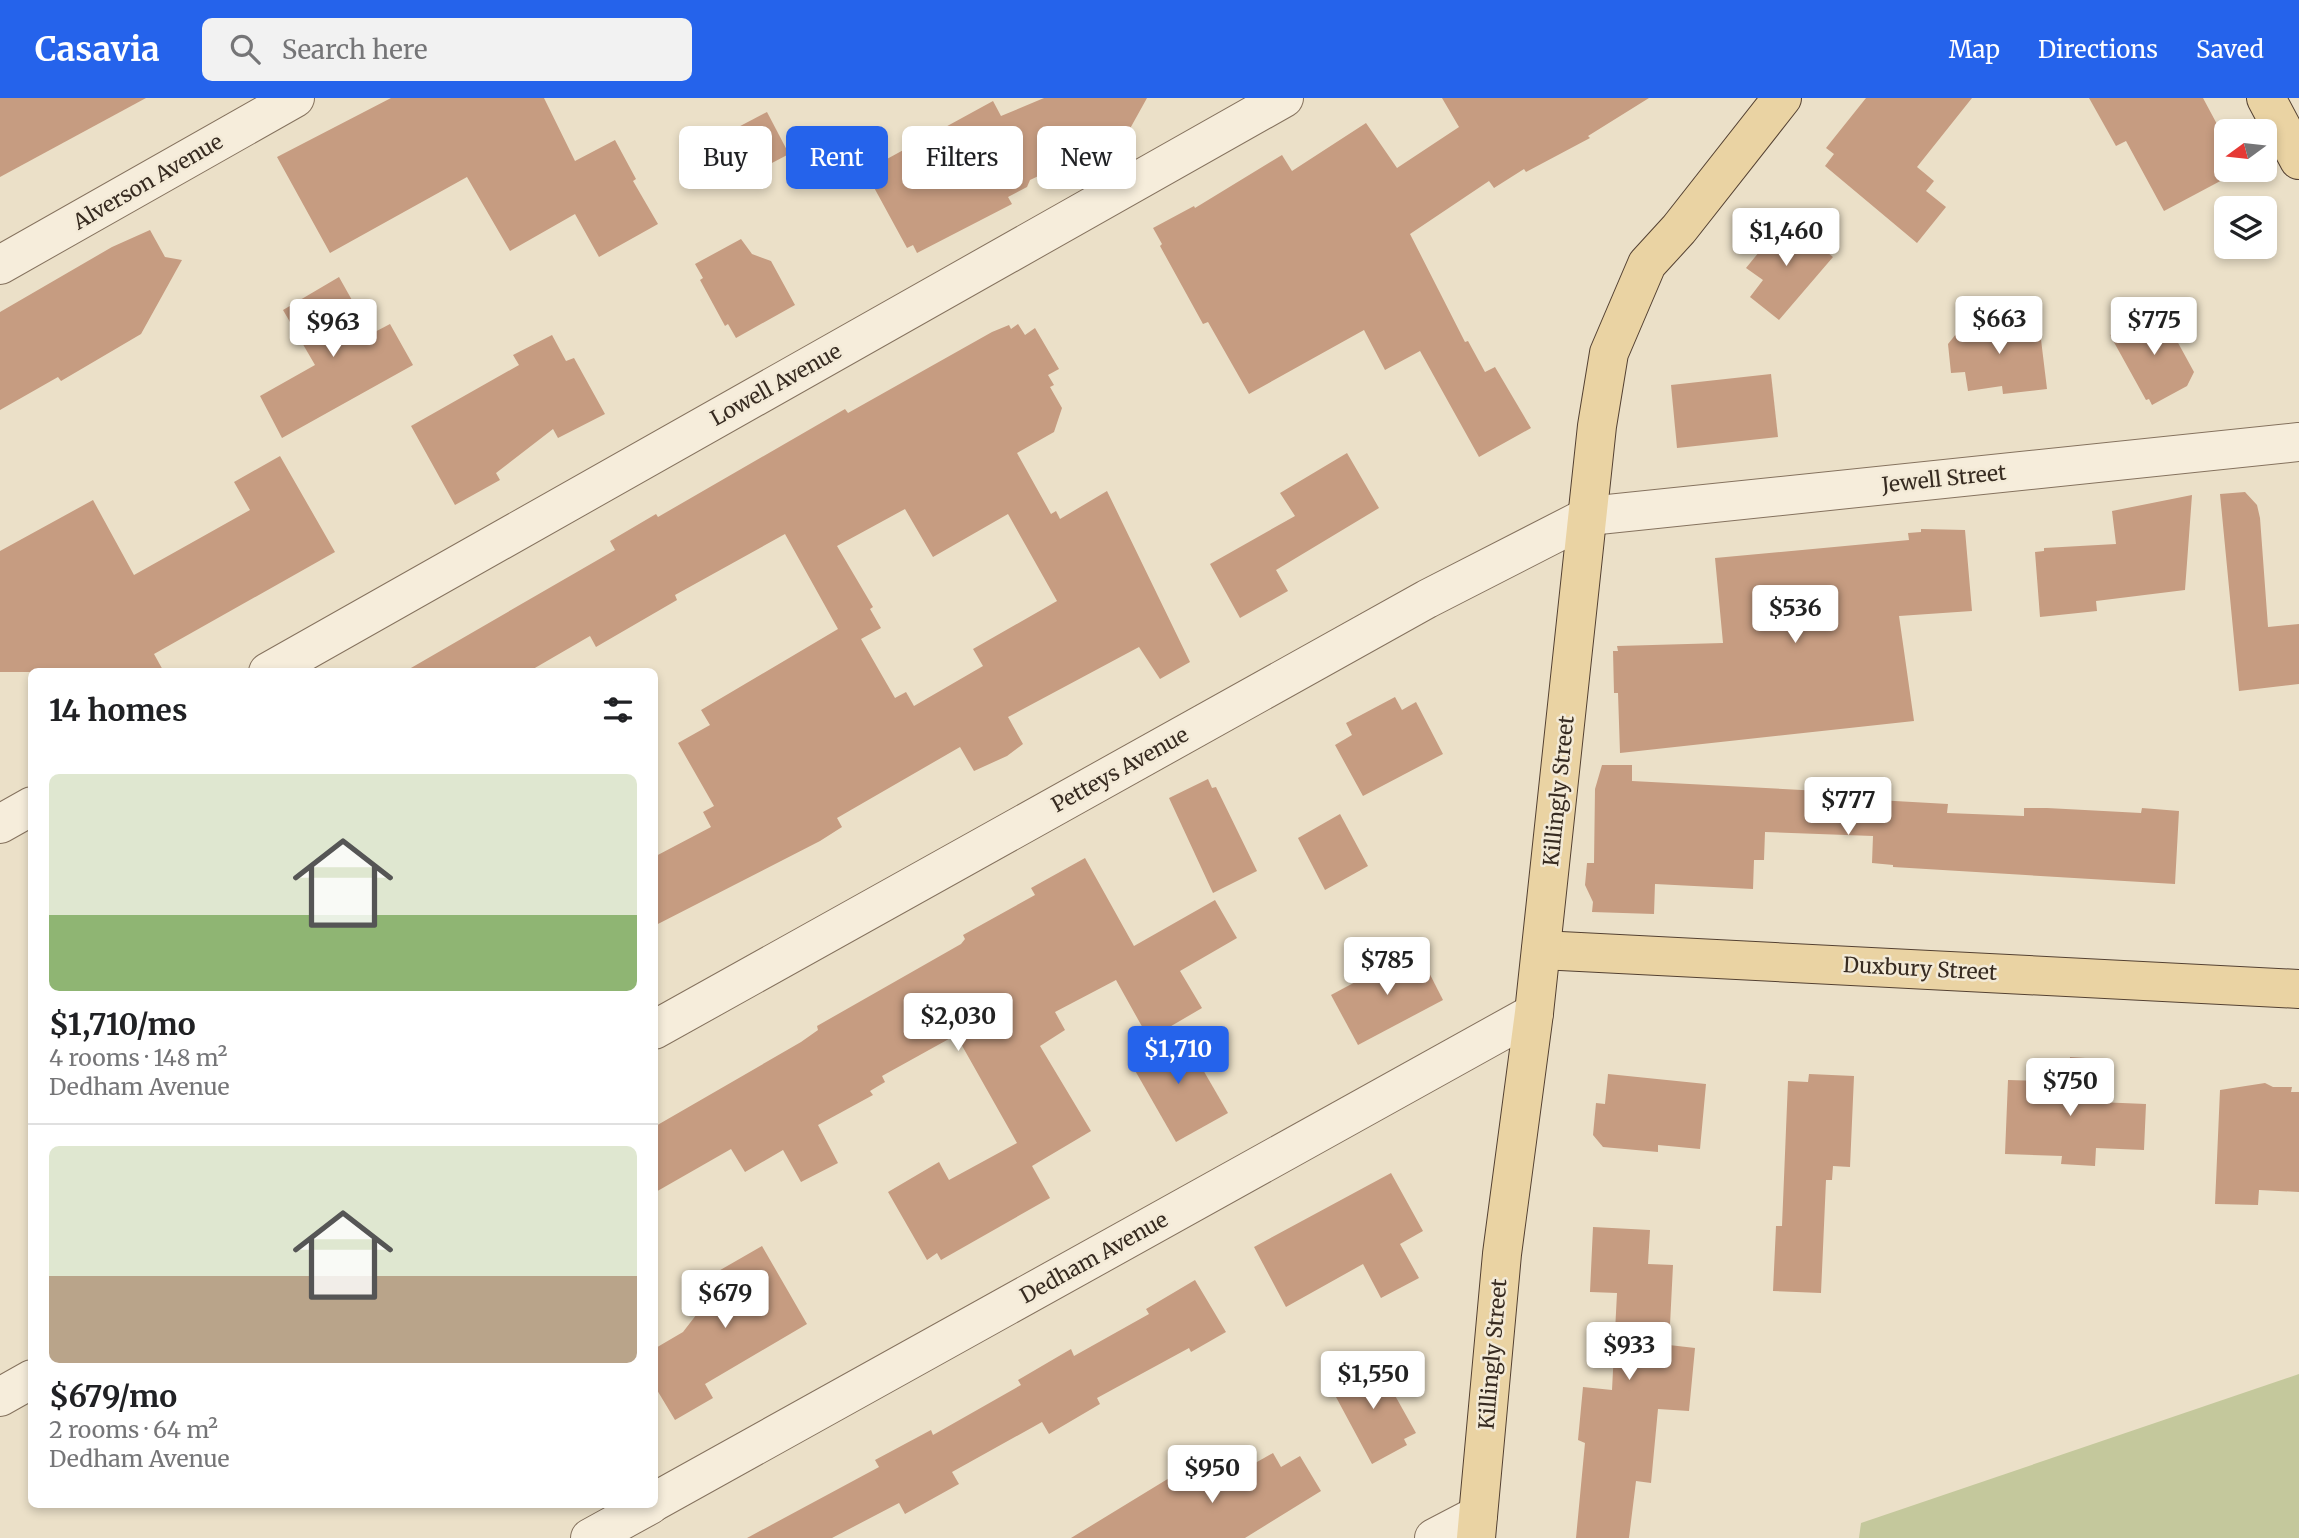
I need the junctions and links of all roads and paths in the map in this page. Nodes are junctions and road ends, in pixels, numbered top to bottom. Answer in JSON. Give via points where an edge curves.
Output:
{"nodes":[{"id":1,"x":295,"y":98,"type":"edge"},
{"id":2,"x":1284,"y":98,"type":"edge"},
{"id":3,"x":1782,"y":98,"type":"edge"},
{"id":4,"x":2266,"y":98,"type":"edge"},
{"id":5,"x":2299,"y":160,"type":"edge"},
{"id":6,"x":0,"y":265,"type":"edge"},
{"id":7,"x":2299,"y":442,"type":"edge"},
{"id":8,"x":1589,"y":516,"type":"junction"},
{"id":9,"x":275,"y":668,"type":"edge"},
{"id":10,"x":28,"y":808,"type":"edge"},
{"id":11,"x":0,"y":824,"type":"edge"},
{"id":12,"x":1541,"y":950,"type":"junction"},
{"id":13,"x":2299,"y":989,"type":"edge"},
{"id":14,"x":1534,"y":1013,"type":"junction"},
{"id":15,"x":658,"y":1028,"type":"edge"},
{"id":16,"x":28,"y":1381,"type":"edge"},
{"id":17,"x":0,"y":1397,"type":"edge"},
{"id":18,"x":658,"y":1500,"type":"edge"},
{"id":19,"x":645,"y":1508,"type":"edge"},
{"id":20,"x":1477,"y":1526,"type":"edge"},
{"id":21,"x":590,"y":1538,"type":"edge"},
{"id":22,"x":1434,"y":1538,"type":"edge"}],
"edges":[{"from":1,"to":6,"type":"street","name":"Alverson Avenue"},
{"from":2,"to":9,"type":"street","name":"Lowell Avenue"},
{"from":3,"to":8,"type":"main road","name":"Killingly Street","via":[[1647,264],[1609,353]]},
{"from":4,"to":5,"type":"main road"},
{"from":7,"to":8,"type":"street","name":"Jewell Street"},
{"from":8,"to":12,"type":"main road","name":"Killingly Street"},
{"from":8,"to":15,"type":"street","name":"Petteys Avenue","via":[[1427,599]]},
{"from":10,"to":11,"type":"street"},
{"from":12,"to":13,"type":"main road","name":"Duxbury Street"},
{"from":12,"to":14,"type":"main road","name":"Killingly Street"},
{"from":14,"to":18,"type":"street","name":"Dedham Avenue"},
{"from":14,"to":20,"type":"main road","name":"Killingly Street","via":[[1502,1254]]},
{"from":16,"to":17,"type":"street"},
{"from":19,"to":21,"type":"street"},
{"from":20,"to":22,"type":"street"}]}
